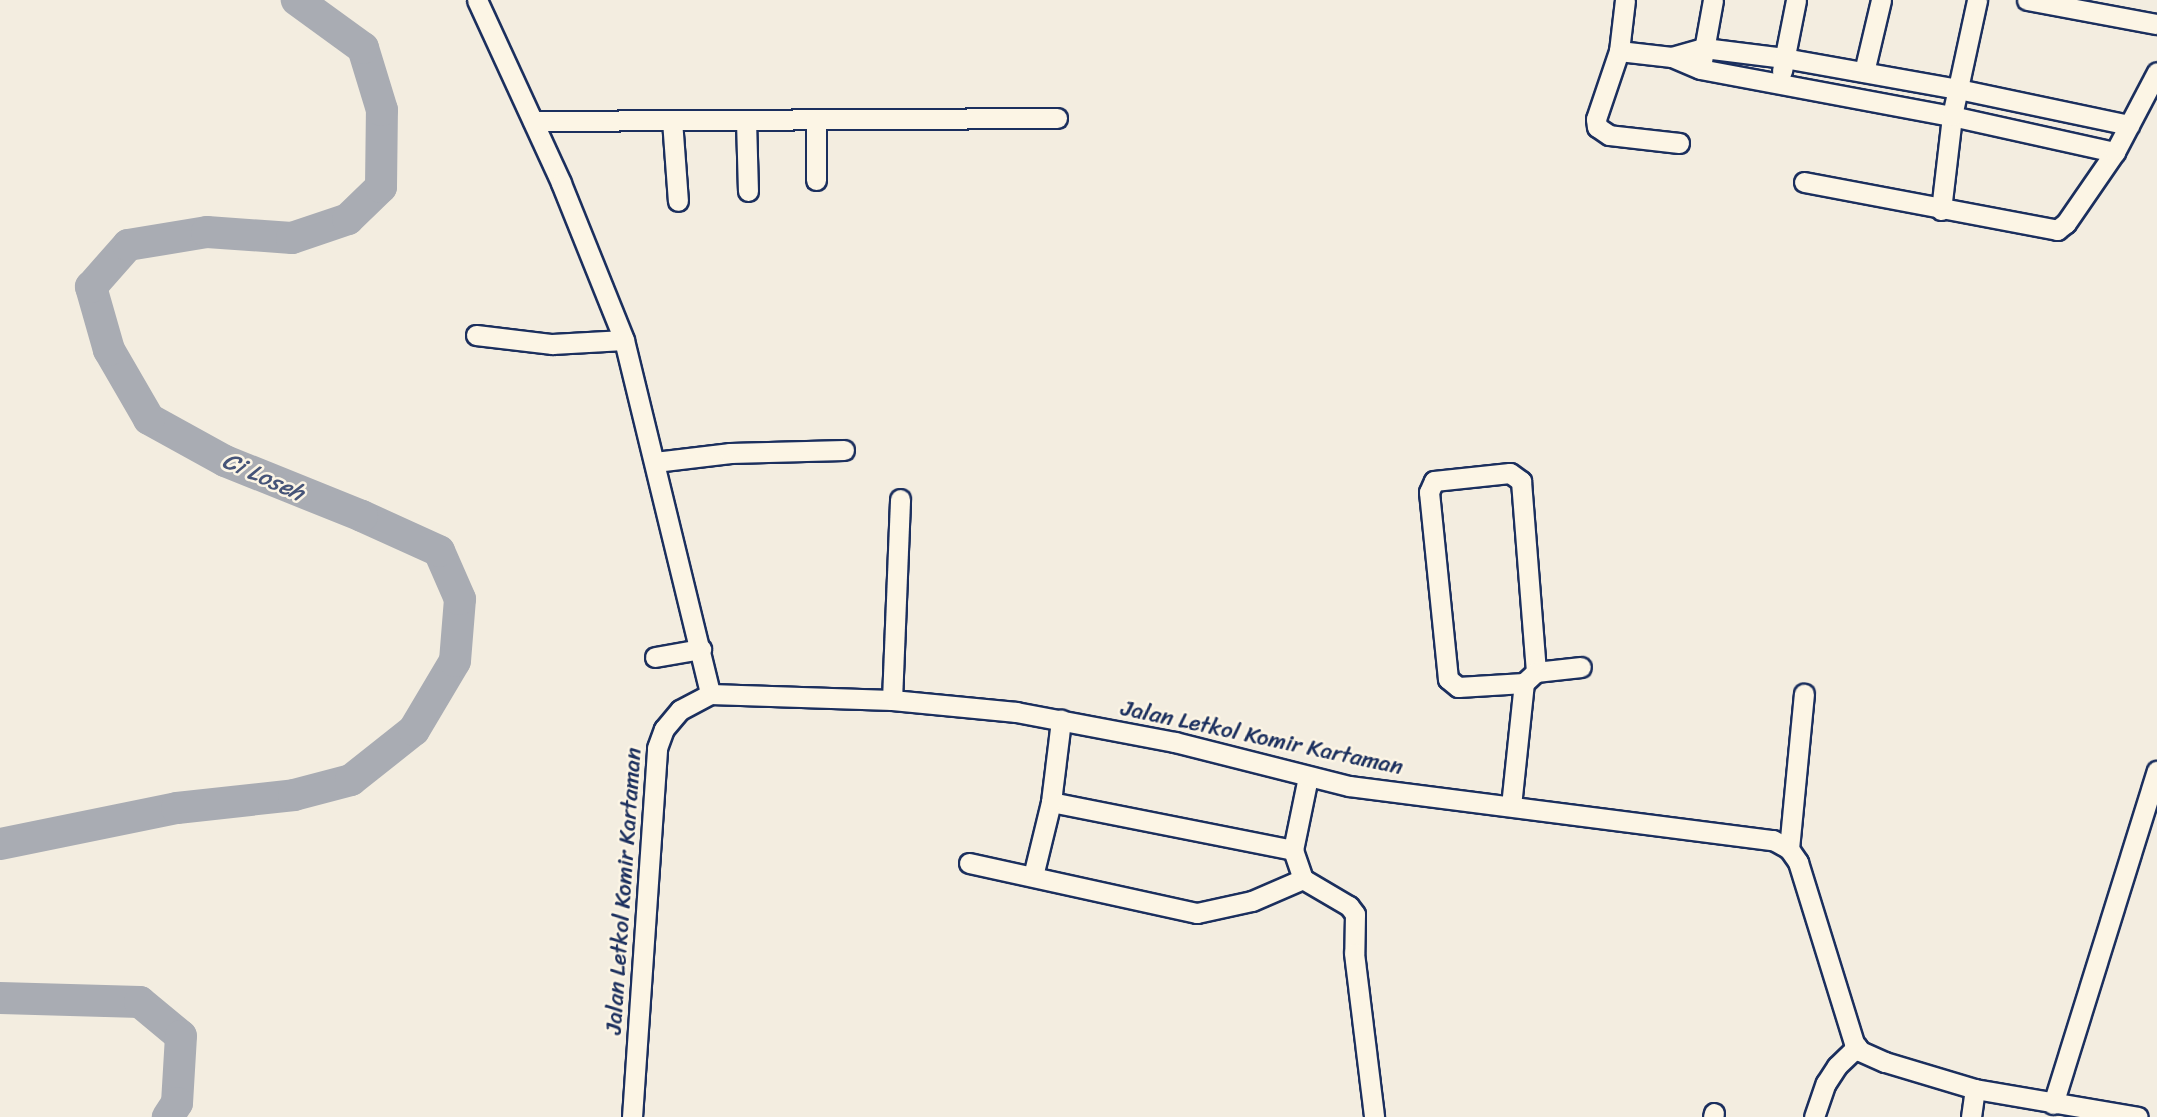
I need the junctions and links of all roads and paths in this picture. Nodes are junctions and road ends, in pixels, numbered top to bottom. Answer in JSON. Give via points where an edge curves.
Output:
{"nodes":[{"id":1,"x":477,"y":0,"type":"edge"},
{"id":2,"x":1625,"y":0,"type":"edge"},
{"id":3,"x":1713,"y":0,"type":"edge"},
{"id":4,"x":1796,"y":0,"type":"edge"},
{"id":5,"x":1881,"y":0,"type":"edge"},
{"id":6,"x":1977,"y":0,"type":"edge"},
{"id":7,"x":2027,"y":0,"type":"edge"},
{"id":8,"x":2082,"y":4,"type":"edge"},
{"id":9,"x":2157,"y":24,"type":"edge"},
{"id":10,"x":1704,"y":48,"type":"junction"},
{"id":11,"x":1619,"y":51,"type":"junction"},
{"id":12,"x":1672,"y":57,"type":"junction"},
{"id":13,"x":1784,"y":58,"type":"junction"},
{"id":14,"x":1700,"y":69,"type":"junction"},
{"id":15,"x":1864,"y":72,"type":"junction"},
{"id":16,"x":2157,"y":72,"type":"edge"},
{"id":17,"x":1780,"y":82,"type":"junction"},
{"id":18,"x":1958,"y":89,"type":"junction"},
{"id":19,"x":1952,"y":116,"type":"junction"},
{"id":20,"x":1057,"y":118,"type":"dead end"},
{"id":21,"x":816,"y":119,"type":"junction"},
{"id":22,"x":672,"y":120,"type":"junction"},
{"id":23,"x":746,"y":120,"type":"junction"},
{"id":24,"x":533,"y":121,"type":"junction"},
{"id":25,"x":2129,"y":125,"type":"junction"},
{"id":26,"x":1679,"y":143,"type":"dead end"},
{"id":27,"x":2115,"y":152,"type":"junction"},
{"id":28,"x":816,"y":180,"type":"dead end"},
{"id":29,"x":1804,"y":182,"type":"dead end"},
{"id":30,"x":748,"y":191,"type":"dead end"},
{"id":31,"x":678,"y":201,"type":"dead end"},
{"id":32,"x":1941,"y":210,"type":"junction"},
{"id":33,"x":476,"y":335,"type":"dead end"},
{"id":34,"x":624,"y":340,"type":"junction"},
{"id":35,"x":844,"y":450,"type":"dead end"},
{"id":36,"x":655,"y":462,"type":"junction"},
{"id":37,"x":900,"y":499,"type":"dead end"},
{"id":38,"x":701,"y":649,"type":"junction"},
{"id":39,"x":655,"y":657,"type":"dead end"},
{"id":40,"x":1581,"y":667,"type":"dead end"},
{"id":41,"x":1530,"y":677,"type":"junction"},
{"id":42,"x":710,"y":694,"type":"junction"},
{"id":43,"x":1804,"y":694,"type":"dead end"},
{"id":44,"x":892,"y":700,"type":"junction"},
{"id":45,"x":1061,"y":720,"type":"junction"},
{"id":46,"x":2157,"y":771,"type":"edge"},
{"id":47,"x":1308,"y":777,"type":"junction"},
{"id":48,"x":1051,"y":802,"type":"junction"},
{"id":49,"x":1511,"y":806,"type":"junction"},
{"id":50,"x":2151,"y":816,"type":"edge"},
{"id":51,"x":1789,"y":849,"type":"junction"},
{"id":52,"x":1293,"y":850,"type":"junction"},
{"id":53,"x":969,"y":863,"type":"dead end"},
{"id":54,"x":1033,"y":876,"type":"junction"},
{"id":55,"x":1303,"y":878,"type":"junction"},
{"id":56,"x":1857,"y":1047,"type":"junction"},
{"id":57,"x":1975,"y":1089,"type":"junction"},
{"id":58,"x":2053,"y":1104,"type":"junction"},
{"id":59,"x":632,"y":1117,"type":"edge"},
{"id":60,"x":1374,"y":1117,"type":"edge"},
{"id":61,"x":1814,"y":1117,"type":"edge"},
{"id":62,"x":1971,"y":1117,"type":"edge"},
{"id":63,"x":2138,"y":1117,"type":"edge"}],
"edges":[{"from":1,"to":24,"type":"street"},
{"from":2,"to":11,"type":"street"},
{"from":3,"to":10,"type":"street"},
{"from":4,"to":13,"type":"street"},
{"from":5,"to":15,"type":"street"},
{"from":6,"to":18,"type":"street"},
{"from":7,"to":8,"type":"street"},
{"from":8,"to":9,"type":"street"},
{"from":10,"to":12,"type":"street"},
{"from":10,"to":13,"type":"street"},
{"from":10,"to":14,"type":"street"},
{"from":11,"to":12,"type":"street"},
{"from":11,"to":26,"type":"street","via":[[1597,127],[1609,135]]},
{"from":12,"to":14,"type":"street"},
{"from":13,"to":15,"type":"street"},
{"from":13,"to":17,"type":"street"},
{"from":14,"to":17,"type":"street"},
{"from":15,"to":18,"type":"street"},
{"from":16,"to":25,"type":"street"},
{"from":17,"to":19,"type":"street"},
{"from":18,"to":19,"type":"street"},
{"from":18,"to":25,"type":"street"},
{"from":19,"to":27,"type":"street"},
{"from":19,"to":32,"type":"street"},
{"from":20,"to":21,"type":"street"},
{"from":21,"to":23,"type":"street"},
{"from":21,"to":28,"type":"street"},
{"from":22,"to":23,"type":"street"},
{"from":22,"to":24,"type":"street"},
{"from":22,"to":31,"type":"street"},
{"from":23,"to":30,"type":"street"},
{"from":24,"to":34,"type":"street","via":[[596,263]]},
{"from":25,"to":27,"type":"street"},
{"from":27,"to":32,"type":"street","via":[[2057,230]]},
{"from":29,"to":32,"type":"street"},
{"from":33,"to":34,"type":"street","via":[[552,344]]},
{"from":34,"to":36,"type":"street"},
{"from":35,"to":36,"type":"street","via":[[741,453]]},
{"from":36,"to":38,"type":"street"},
{"from":37,"to":44,"type":"street"},
{"from":38,"to":39,"type":"street"},
{"from":38,"to":42,"type":"street"},
{"from":40,"to":41,"type":"street"},
{"from":41,"to":41,"type":"street","via":[[1458,687],[1448,679],[1429,492],[1434,481],[1510,473],[1520,478]]},
{"from":41,"to":49,"type":"street"},
{"from":42,"to":44,"type":"street","name":"Jalan Letkol Komir Kartaman"},
{"from":42,"to":59,"type":"street","name":"Jalan Letkol Komir Kartaman","via":[[680,710],[664,729],[657,748]]},
{"from":43,"to":51,"type":"street"},
{"from":44,"to":45,"type":"street","name":"Jalan Letkol Komir Kartaman"},
{"from":45,"to":47,"type":"street","name":"Jalan Letkol Komir Kartaman","via":[[1175,742]]},
{"from":45,"to":48,"type":"street"},
{"from":46,"to":50,"type":"street"},
{"from":47,"to":49,"type":"street","name":"Jalan Letkol Komir Kartaman"},
{"from":47,"to":52,"type":"street"},
{"from":48,"to":52,"type":"street"},
{"from":48,"to":54,"type":"street"},
{"from":49,"to":51,"type":"street","name":"Jalan Letkol Komir Kartaman","via":[[1758,836]]},
{"from":50,"to":58,"type":"street"},
{"from":51,"to":56,"type":"street","via":[[1804,877]]},
{"from":52,"to":55,"type":"street"},
{"from":53,"to":54,"type":"street"},
{"from":54,"to":55,"type":"street","via":[[1197,913],[1252,901]]},
{"from":55,"to":60,"type":"street","via":[[1355,914],[1354,953]]},
{"from":56,"to":57,"type":"street","via":[[1885,1062]]},
{"from":56,"to":61,"type":"street","via":[[1826,1083]]},
{"from":57,"to":58,"type":"street"},
{"from":57,"to":62,"type":"street"},
{"from":58,"to":63,"type":"street"}]}
